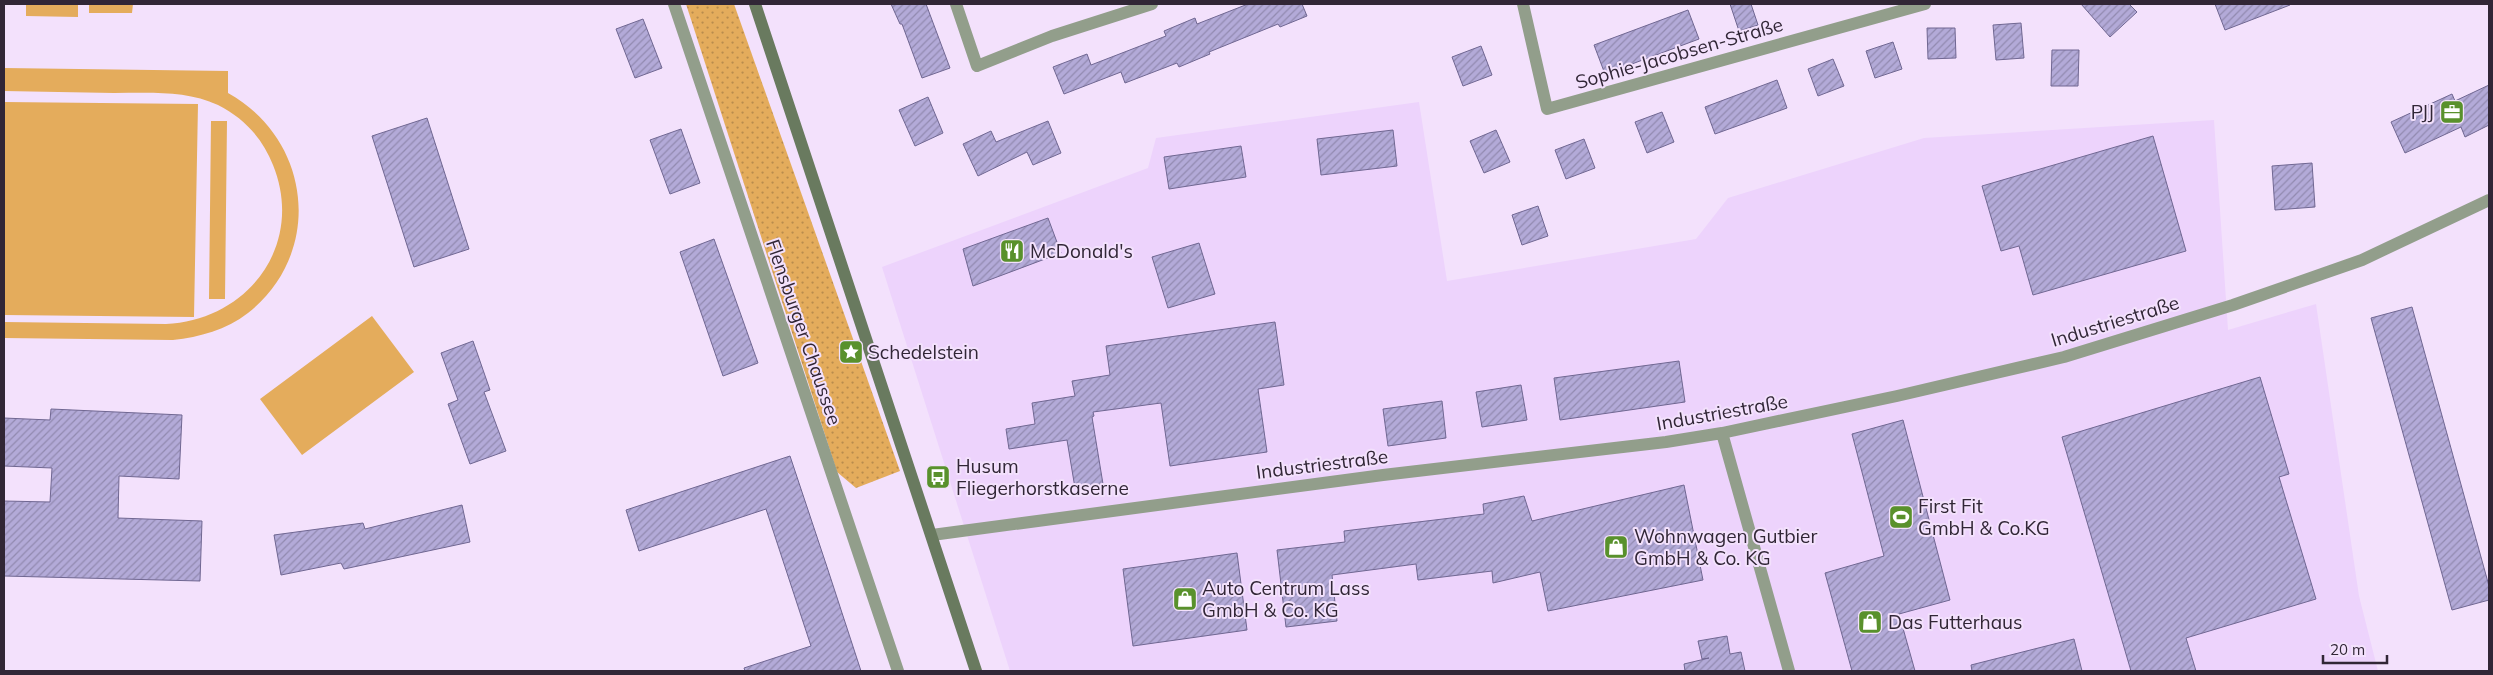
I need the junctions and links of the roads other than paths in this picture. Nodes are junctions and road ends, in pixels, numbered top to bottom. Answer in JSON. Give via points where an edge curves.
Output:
{"nodes":[{"id":1,"x":674,"y":4,"type":"edge"},
{"id":2,"x":755,"y":4,"type":"edge"},
{"id":3,"x":956,"y":4,"type":"edge"},
{"id":4,"x":1152,"y":4,"type":"edge"},
{"id":5,"x":1523,"y":4,"type":"edge"},
{"id":6,"x":1925,"y":4,"type":"edge"},
{"id":7,"x":2489,"y":200,"type":"edge"},
{"id":8,"x":1722,"y":433,"type":"junction"},
{"id":9,"x":932,"y":535,"type":"junction"},
{"id":10,"x":898,"y":671,"type":"edge"},
{"id":11,"x":976,"y":671,"type":"edge"},
{"id":12,"x":1789,"y":671,"type":"edge"}],
"edges":[{"from":1,"to":10,"type":"street","name":"Flensburger Chaussee"},
{"from":2,"to":9,"type":"main road"},
{"from":3,"to":4,"type":"street","via":[[977,66],[1052,36]]},
{"from":5,"to":6,"type":"street","name":"Sophie-Jacobsen-Straße","via":[[1547,109]]},
{"from":7,"to":8,"type":"street","name":"Industriestraße","via":[[2330,272],[2090,349],[1898,396]]},
{"from":8,"to":9,"type":"street","name":"Industriestraße"},
{"from":8,"to":12,"type":"street"},
{"from":9,"to":11,"type":"main road"}]}
